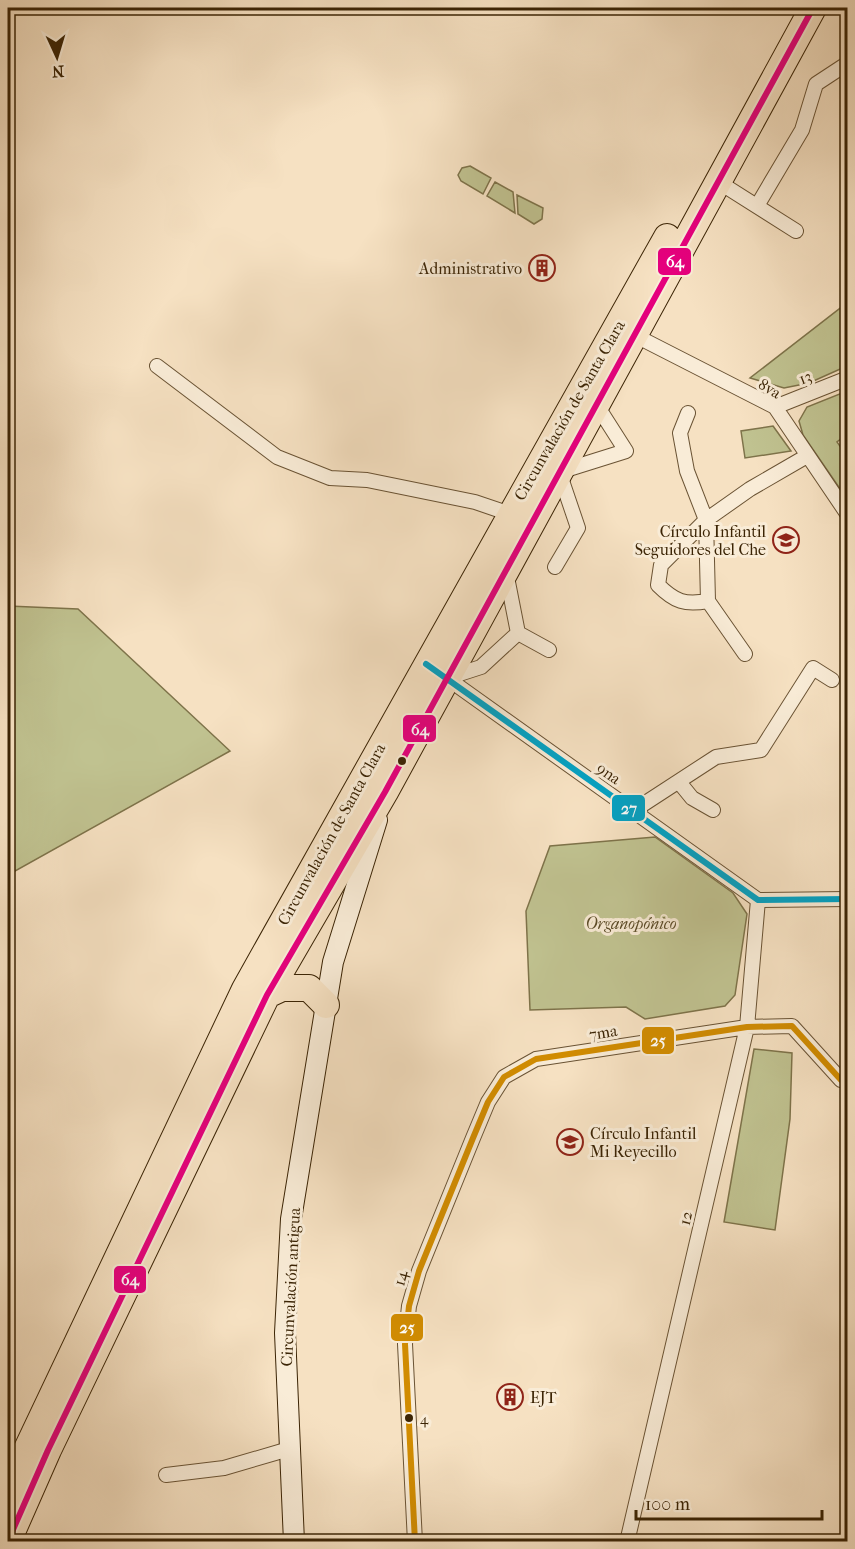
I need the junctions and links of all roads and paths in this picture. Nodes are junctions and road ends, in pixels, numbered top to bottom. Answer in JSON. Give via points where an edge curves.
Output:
{"nodes":[{"id":1,"x":795,"y":8,"type":"edge"},
{"id":2,"x":813,"y":8,"type":"edge"},
{"id":3,"x":848,"y":63,"type":"edge"},
{"id":4,"x":749,"y":107,"type":"junction"},
{"id":5,"x":717,"y":181,"type":"junction"},
{"id":6,"x":757,"y":206,"type":"junction"},
{"id":7,"x":796,"y":231,"type":"dead end"},
{"id":8,"x":634,"y":335,"type":"junction"},
{"id":9,"x":157,"y":366,"type":"dead end"},
{"id":10,"x":848,"y":378,"type":"edge"},
{"id":11,"x":596,"y":404,"type":"junction"},
{"id":12,"x":775,"y":408,"type":"junction"},
{"id":13,"x":688,"y":413,"type":"dead end"},
{"id":14,"x":807,"y":456,"type":"junction"},
{"id":15,"x":559,"y":472,"type":"junction"},
{"id":16,"x":510,"y":514,"type":"junction"},
{"id":17,"x":848,"y":515,"type":"edge"},
{"id":18,"x":706,"y":520,"type":"junction"},
{"id":19,"x":555,"y":567,"type":"dead end"},
{"id":20,"x":506,"y":570,"type":"junction"},
{"id":21,"x":708,"y":601,"type":"junction"},
{"id":22,"x":518,"y":633,"type":"junction"},
{"id":23,"x":549,"y":650,"type":"dead end"},
{"id":24,"x":746,"y":654,"type":"dead end"},
{"id":25,"x":426,"y":664,"type":"junction"},
{"id":26,"x":447,"y":678,"type":"junction"},
{"id":27,"x":832,"y":680,"type":"dead end"},
{"id":28,"x":679,"y":782,"type":"junction"},
{"id":29,"x":385,"y":792,"type":"junction"},
{"id":30,"x":712,"y":810,"type":"dead end"},
{"id":31,"x":633,"y":811,"type":"junction"},
{"id":32,"x":848,"y":899,"type":"edge"},
{"id":33,"x":758,"y":900,"type":"junction"},
{"id":34,"x":267,"y":995,"type":"junction"},
{"id":35,"x":326,"y":1005,"type":"junction"},
{"id":36,"x":747,"y":1027,"type":"junction"},
{"id":37,"x":504,"y":1077,"type":"joint"},
{"id":38,"x":848,"y":1081,"type":"edge"},
{"id":39,"x":289,"y":1449,"type":"junction"},
{"id":40,"x":166,"y":1475,"type":"dead end"},
{"id":41,"x":8,"y":1489,"type":"edge"},
{"id":42,"x":8,"y":1541,"type":"edge"},
{"id":43,"x":294,"y":1542,"type":"edge"},
{"id":44,"x":415,"y":1542,"type":"edge"},
{"id":45,"x":627,"y":1542,"type":"edge"}],
"edges":[{"from":1,"to":4,"type":"highway","name":"Circunvalación de Santa Clara"},
{"from":2,"to":4,"type":"highway","name":"Circunvalación de Santa Clara"},
{"from":3,"to":6,"type":"street","via":[[816,84],[802,130]]},
{"from":4,"to":5,"type":"highway","name":"Circunvalación de Santa Clara"},
{"from":4,"to":16,"type":"highway","name":"Circunvalación de Santa Clara"},
{"from":5,"to":6,"type":"street"},
{"from":5,"to":8,"type":"highway","name":"Circunvalación de Santa Clara"},
{"from":6,"to":7,"type":"street"},
{"from":8,"to":11,"type":"highway","name":"Circunvalación de Santa Clara"},
{"from":8,"to":12,"type":"street","name":"8va"},
{"from":9,"to":16,"type":"street","via":[[277,457],[330,478],[367,480],[453,497]]},
{"from":10,"to":12,"type":"street","name":"13"},
{"from":11,"to":15,"type":"highway","name":"Circunvalación de Santa Clara"},
{"from":11,"to":15,"type":"street","via":[[626,452]]},
{"from":12,"to":14,"type":"street","name":"8va"},
{"from":13,"to":18,"type":"street","via":[[680,433],[687,471]]},
{"from":14,"to":17,"type":"street","name":"8va"},
{"from":14,"to":18,"type":"street"},
{"from":15,"to":19,"type":"street","via":[[578,528]]},
{"from":15,"to":20,"type":"highway","name":"Circunvalación de Santa Clara"},
{"from":16,"to":25,"type":"highway","name":"Circunvalación de Santa Clara"},
{"from":18,"to":21,"type":"street"},
{"from":18,"to":21,"type":"street","via":[[662,564],[658,585],[671,599],[686,604]]},
{"from":20,"to":22,"type":"street"},
{"from":20,"to":26,"type":"highway","name":"Circunvalación de Santa Clara"},
{"from":21,"to":24,"type":"street"},
{"from":22,"to":23,"type":"street"},
{"from":22,"to":26,"type":"street","via":[[481,667]]},
{"from":25,"to":26,"type":"street","name":"9na"},
{"from":25,"to":41,"type":"highway","name":"Circunvalación de Santa Clara","via":[[245,989]]},
{"from":26,"to":29,"type":"highway","name":"Circunvalación de Santa Clara"},
{"from":26,"to":31,"type":"street","name":"9na"},
{"from":27,"to":28,"type":"street","via":[[813,668],[761,750],[716,757]]},
{"from":28,"to":30,"type":"street","via":[[692,798]]},
{"from":28,"to":31,"type":"street"},
{"from":29,"to":34,"type":"highway","name":"Circunvalación de Santa Clara"},
{"from":29,"to":35,"type":"street","name":"Circunvalación antigua","via":[[333,962]]},
{"from":31,"to":33,"type":"street","name":"9na"},
{"from":32,"to":33,"type":"street"},
{"from":33,"to":36,"type":"street","name":"12"},
{"from":34,"to":35,"type":"highway","via":[[282,987],[309,988]]},
{"from":34,"to":42,"type":"highway","name":"Circunvalación de Santa Clara"},
{"from":35,"to":39,"type":"street","name":"Circunvalación antigua","via":[[291,1219],[285,1333]]},
{"from":36,"to":37,"type":"street","name":"7ma","via":[[536,1059]]},
{"from":36,"to":38,"type":"street","name":"7ma","via":[[792,1026],[841,1080]]},
{"from":36,"to":45,"type":"street","name":"12"},
{"from":37,"to":44,"type":"street","name":"14","via":[[473,1138],[419,1271],[409,1306],[405,1344]]},
{"from":39,"to":40,"type":"street","via":[[224,1468]]},
{"from":39,"to":43,"type":"street","name":"Circunvalación antigua"}]}
